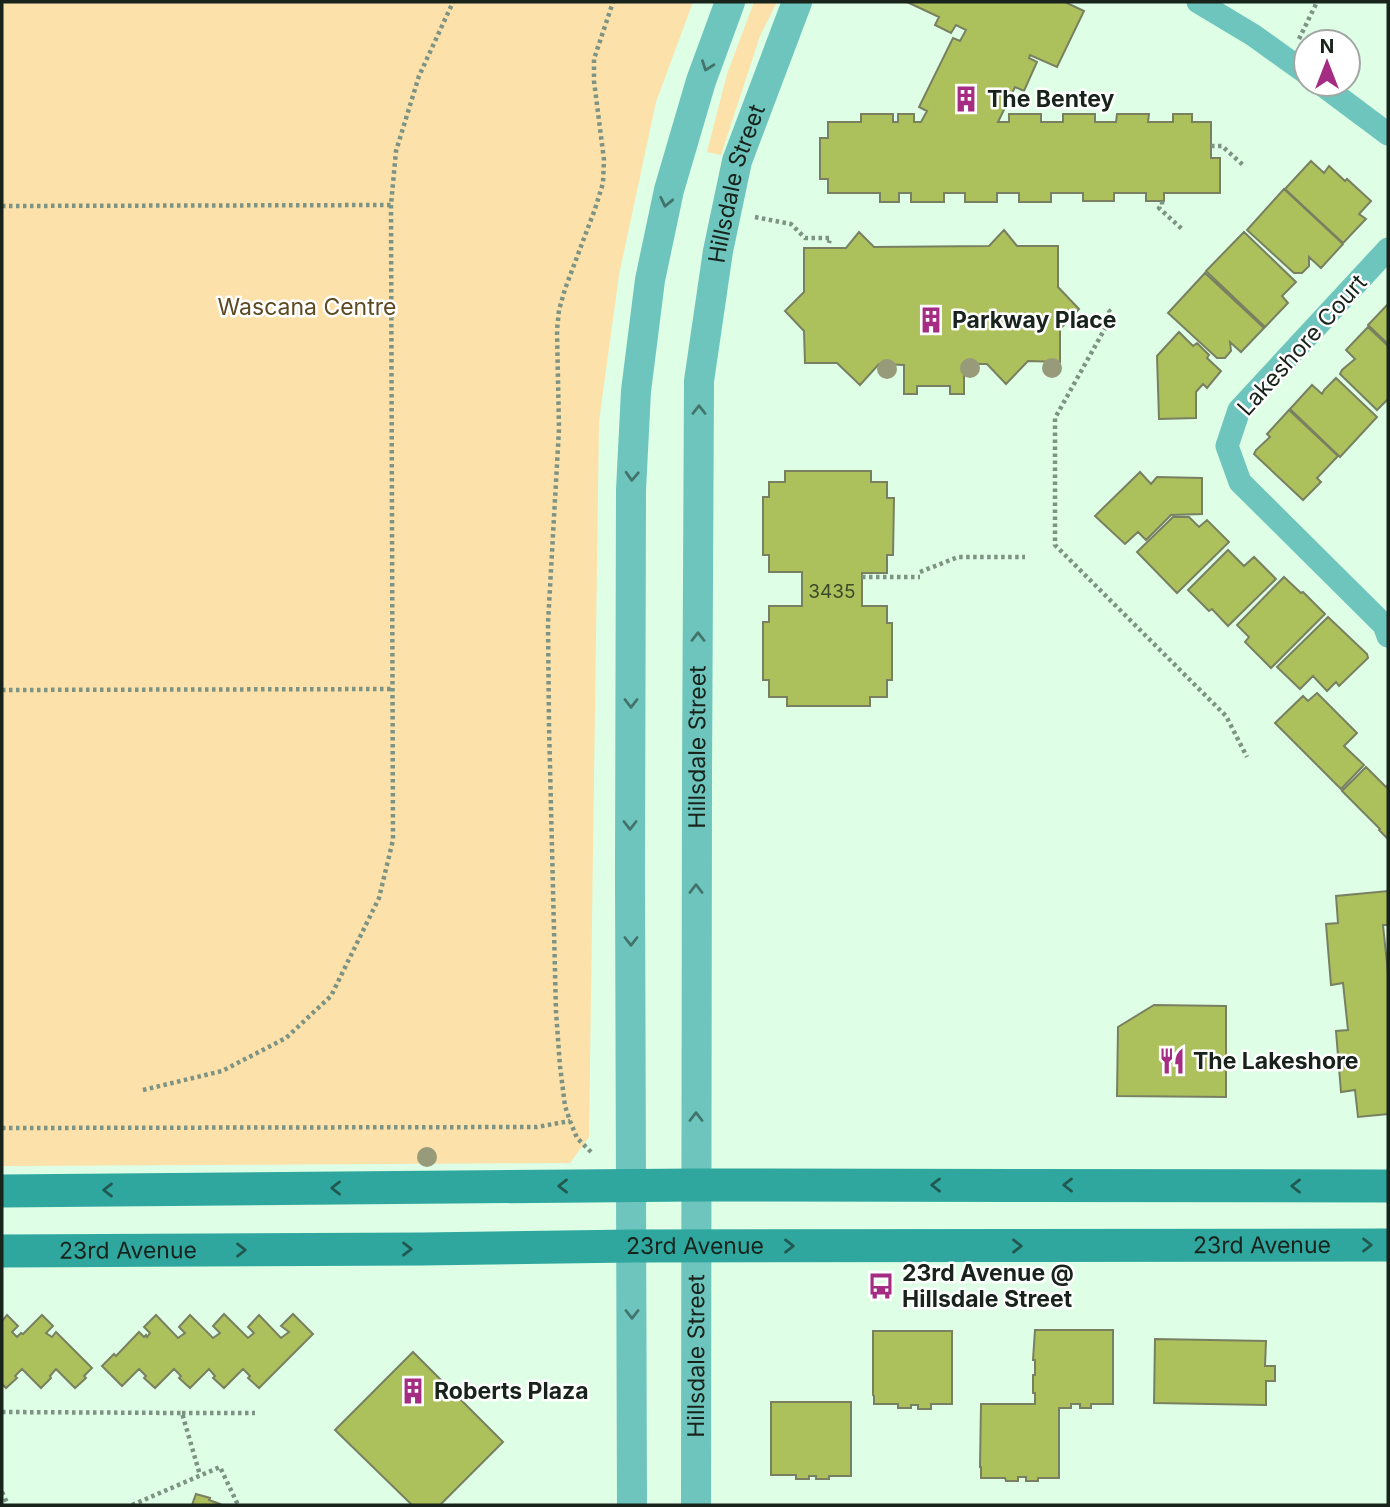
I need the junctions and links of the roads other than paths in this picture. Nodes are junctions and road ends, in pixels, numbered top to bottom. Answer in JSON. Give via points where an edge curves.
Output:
{"nodes":[{"id":1,"x":730,"y":2,"type":"edge"},
{"id":2,"x":797,"y":2,"type":"edge"},
{"id":3,"x":1198,"y":2,"type":"edge"},
{"id":4,"x":1292,"y":63,"type":"edge"},
{"id":5,"x":1340,"y":98,"type":"edge"},
{"id":6,"x":1388,"y":134,"type":"edge"},
{"id":7,"x":1388,"y":249,"type":"edge"},
{"id":8,"x":1388,"y":636,"type":"edge"},
{"id":9,"x":631,"y":1185,"type":"junction"},
{"id":10,"x":696,"y":1185,"type":"junction"},
{"id":11,"x":1388,"y":1186,"type":"edge"},
{"id":12,"x":2,"y":1191,"type":"edge"},
{"id":13,"x":1388,"y":1245,"type":"edge"},
{"id":14,"x":632,"y":1246,"type":"junction"},
{"id":15,"x":696,"y":1246,"type":"junction"},
{"id":16,"x":2,"y":1251,"type":"edge"},
{"id":17,"x":632,"y":1505,"type":"edge"},
{"id":18,"x":696,"y":1505,"type":"edge"}],
"edges":[{"from":1,"to":9,"type":"street","one_way":true,"via":[[669,190],[650,280],[636,391],[631,490]]},
{"from":10,"to":2,"type":"street","name":"Hillsdale Street","one_way":true,"via":[[699,381],[737,161]]},
{"from":3,"to":4,"type":"street"},
{"from":5,"to":6,"type":"street"},
{"from":7,"to":8,"type":"street","name":"Lakeshore Court","via":[[1240,410],[1227,446],[1240,482],[1384,625]]},
{"from":9,"to":10,"type":"main road"},
{"from":9,"to":12,"type":"main road","one_way":true},
{"from":9,"to":14,"type":"street"},
{"from":11,"to":10,"type":"main road","one_way":true},
{"from":10,"to":15,"type":"street","name":"Hillsdale Street"},
{"from":15,"to":13,"type":"main road","name":"23rd Avenue","one_way":true},
{"from":14,"to":15,"type":"main road","name":"23rd Avenue"},
{"from":16,"to":14,"type":"main road","name":"23rd Avenue","one_way":true},
{"from":14,"to":17,"type":"street","one_way":true},
{"from":15,"to":18,"type":"street","name":"Hillsdale Street"}]}
